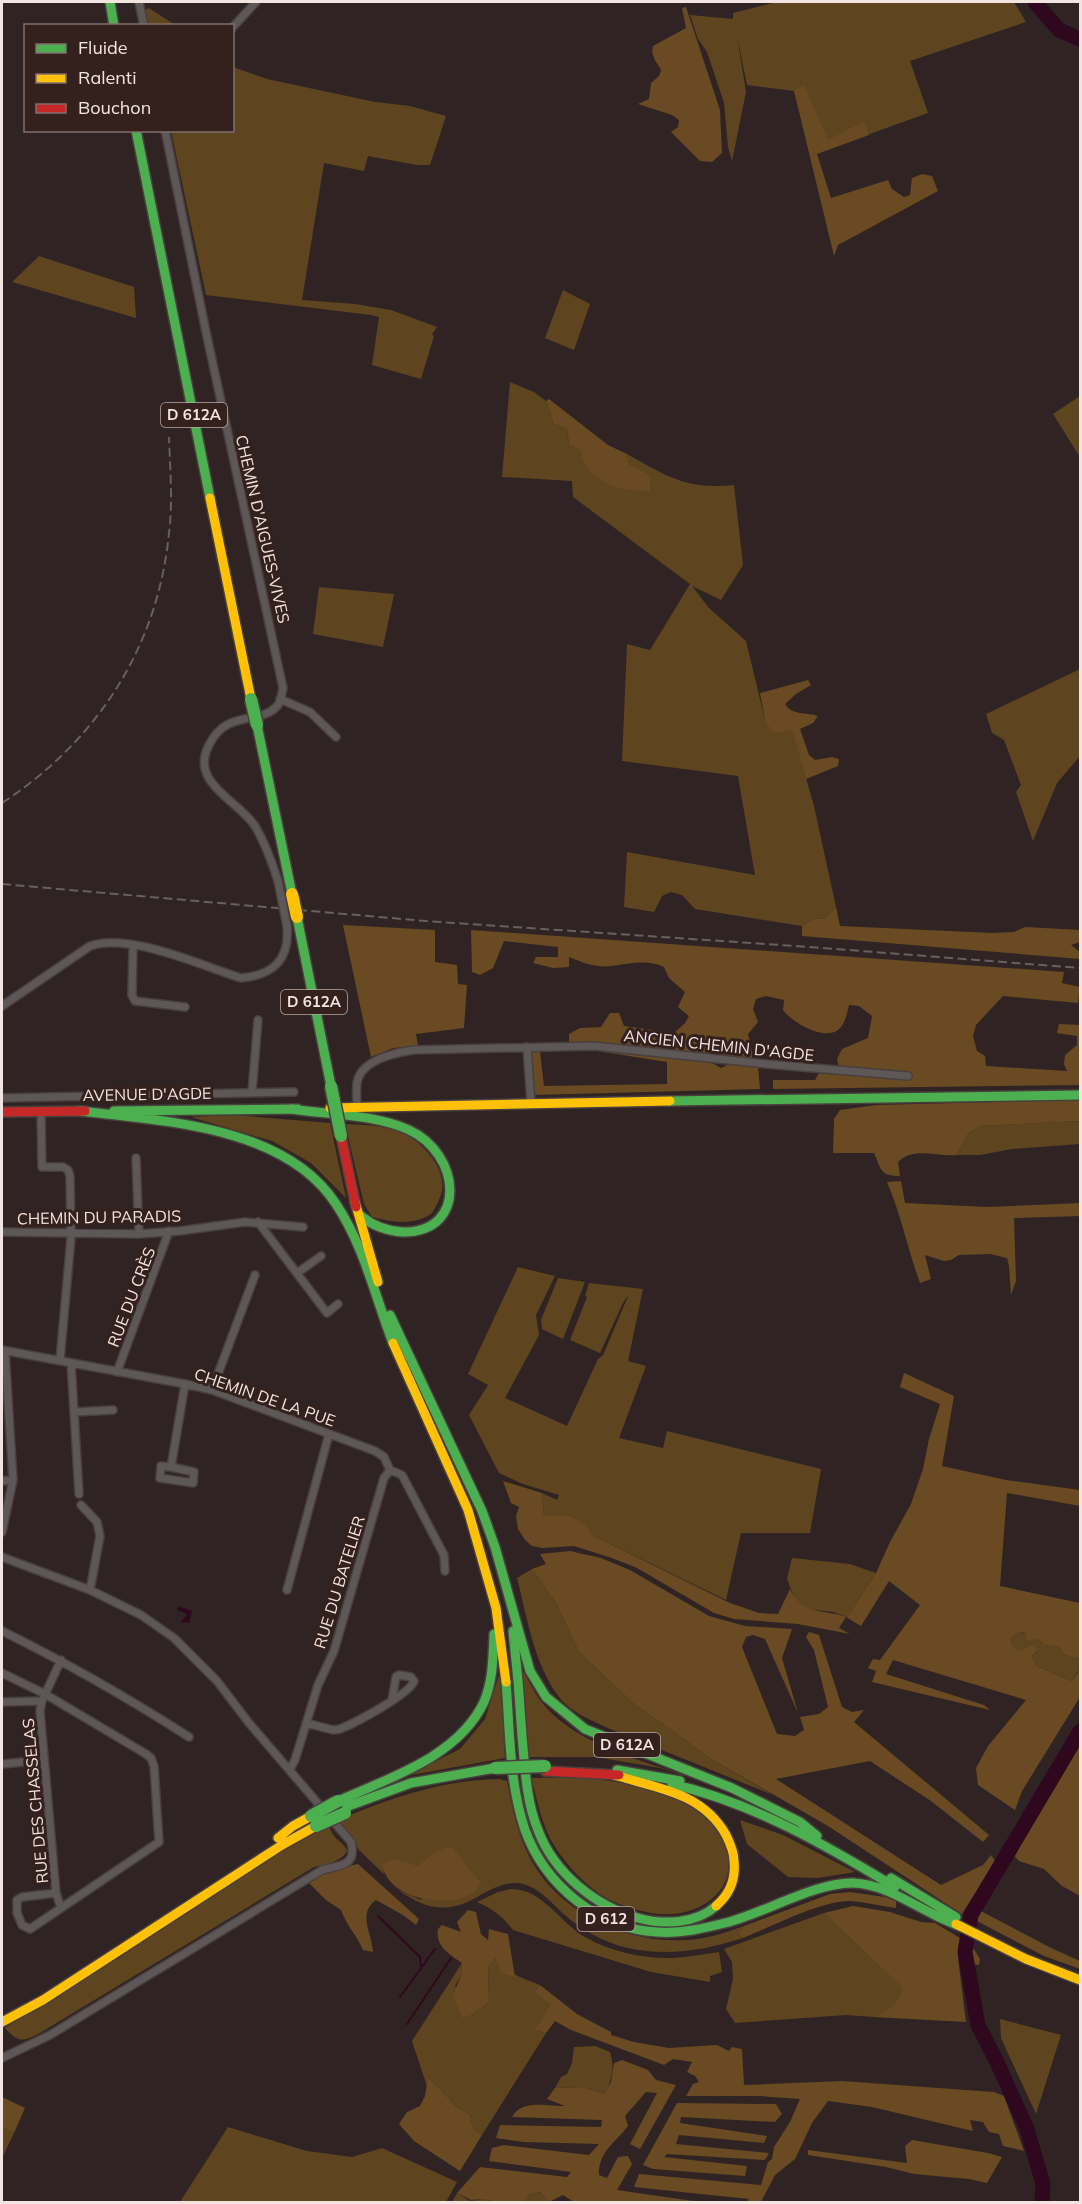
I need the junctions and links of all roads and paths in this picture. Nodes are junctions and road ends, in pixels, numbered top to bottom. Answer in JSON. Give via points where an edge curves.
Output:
{"nodes":[{"id":1,"x":110,"y":2,"type":"edge"},
{"id":2,"x":139,"y":2,"type":"edge"},
{"id":3,"x":256,"y":2,"type":"edge"},
{"id":4,"x":114,"y":24,"type":"edge"},
{"id":5,"x":144,"y":24,"type":"edge"},
{"id":6,"x":234,"y":26,"type":"edge"},
{"id":7,"x":136,"y":132,"type":"edge"},
{"id":8,"x":165,"y":132,"type":"edge"},
{"id":9,"x":280,"y":699,"type":"junction"},
{"id":10,"x":336,"y":737,"type":"dead end"},
{"id":11,"x":292,"y":921,"type":"junction"},
{"id":12,"x":133,"y":946,"type":"junction"},
{"id":13,"x":2,"y":1006,"type":"edge"},
{"id":14,"x":185,"y":1007,"type":"dead end"},
{"id":15,"x":258,"y":1020,"type":"dead end"},
{"id":16,"x":527,"y":1047,"type":"junction"},
{"id":17,"x":908,"y":1077,"type":"dead end"},
{"id":18,"x":252,"y":1092,"type":"junction"},
{"id":19,"x":294,"y":1092,"type":"dead end"},
{"id":20,"x":1080,"y":1095,"type":"edge"},
{"id":21,"x":2,"y":1098,"type":"edge"},
{"id":22,"x":531,"y":1103,"type":"junction"},
{"id":23,"x":357,"y":1108,"type":"junction"},
{"id":24,"x":292,"y":1109,"type":"junction"},
{"id":25,"x":80,"y":1111,"type":"junction"},
{"id":26,"x":2,"y":1112,"type":"edge"},
{"id":27,"x":41,"y":1112,"type":"junction"},
{"id":28,"x":136,"y":1158,"type":"dead end"},
{"id":29,"x":355,"y":1202,"type":"junction"},
{"id":30,"x":361,"y":1216,"type":"junction"},
{"id":31,"x":258,"y":1222,"type":"junction"},
{"id":32,"x":303,"y":1227,"type":"dead end"},
{"id":33,"x":170,"y":1231,"type":"junction"},
{"id":34,"x":2,"y":1232,"type":"edge"},
{"id":35,"x":71,"y":1232,"type":"junction"},
{"id":36,"x":139,"y":1234,"type":"junction"},
{"id":37,"x":321,"y":1256,"type":"dead end"},
{"id":38,"x":297,"y":1274,"type":"junction"},
{"id":39,"x":255,"y":1275,"type":"dead end"},
{"id":40,"x":373,"y":1288,"type":"junction"},
{"id":41,"x":338,"y":1304,"type":"dead end"},
{"id":42,"x":3,"y":1350,"type":"edge"},
{"id":43,"x":60,"y":1360,"type":"junction"},
{"id":44,"x":71,"y":1363,"type":"junction"},
{"id":45,"x":117,"y":1372,"type":"junction"},
{"id":46,"x":185,"y":1384,"type":"junction"},
{"id":47,"x":212,"y":1390,"type":"junction"},
{"id":48,"x":5,"y":1409,"type":"edge"},
{"id":49,"x":114,"y":1410,"type":"dead end"},
{"id":50,"x":74,"y":1412,"type":"junction"},
{"id":51,"x":330,"y":1434,"type":"junction"},
{"id":52,"x":171,"y":1467,"type":"junction"},
{"id":53,"x":390,"y":1470,"type":"junction"},
{"id":54,"x":13,"y":1480,"type":"junction"},
{"id":55,"x":2,"y":1481,"type":"edge"},
{"id":56,"x":79,"y":1494,"type":"dead end"},
{"id":57,"x":81,"y":1505,"type":"dead end"},
{"id":58,"x":2,"y":1532,"type":"edge"},
{"id":59,"x":2,"y":1557,"type":"edge"},
{"id":60,"x":445,"y":1571,"type":"dead end"},
{"id":61,"x":507,"y":1588,"type":"junction"},
{"id":62,"x":90,"y":1590,"type":"junction"},
{"id":63,"x":287,"y":1590,"type":"dead end"},
{"id":64,"x":492,"y":1594,"type":"junction"},
{"id":65,"x":2,"y":1631,"type":"edge"},
{"id":66,"x":61,"y":1660,"type":"junction"},
{"id":67,"x":2,"y":1673,"type":"edge"},
{"id":68,"x":43,"y":1697,"type":"junction"},
{"id":69,"x":392,"y":1700,"type":"dead end"},
{"id":70,"x":2,"y":1702,"type":"edge"},
{"id":71,"x":306,"y":1724,"type":"junction"},
{"id":72,"x":189,"y":1737,"type":"dead end"},
{"id":73,"x":44,"y":1760,"type":"junction"},
{"id":74,"x":2,"y":1764,"type":"edge"},
{"id":75,"x":290,"y":1769,"type":"junction"},
{"id":76,"x":545,"y":1769,"type":"junction"},
{"id":77,"x":614,"y":1775,"type":"junction"},
{"id":78,"x":342,"y":1807,"type":"junction"},
{"id":79,"x":314,"y":1821,"type":"junction"},
{"id":80,"x":817,"y":1836,"type":"junction"},
{"id":81,"x":56,"y":1893,"type":"junction"},
{"id":82,"x":61,"y":1908,"type":"junction"},
{"id":83,"x":953,"y":1921,"type":"junction"},
{"id":84,"x":1080,"y":1980,"type":"edge"},
{"id":85,"x":2,"y":2016,"type":"edge"},
{"id":86,"x":2,"y":2022,"type":"edge"},
{"id":87,"x":2,"y":2058,"type":"edge"}],
"edges":[{"from":1,"to":4,"type":"main road"},
{"from":2,"to":5,"type":"street"},
{"from":3,"to":6,"type":"street"},
{"from":7,"to":11,"type":"main road","number":"D 612A","bridge":true,"via":[[292,894]]},
{"from":8,"to":9,"type":"street","name":"CHEMIN D'AIGUES-VIVES","number":"D 612A","via":[[280,668],[284,688]]},
{"from":9,"to":10,"type":"street","via":[[310,712]]},
{"from":9,"to":11,"type":"street","bridge":true,"via":[[269,713],[229,723],[219,730],[205,755],[206,772],[216,789],[254,824]]},
{"from":11,"to":12,"type":"street","via":[[285,952],[277,964],[256,977],[242,978],[155,949]]},
{"from":11,"to":29,"type":"main road","number":"D 612A","bridge":true},
{"from":12,"to":13,"type":"street","via":[[100,942],[90,946]]},
{"from":12,"to":14,"type":"street","via":[[135,1001]]},
{"from":15,"to":18,"type":"street"},
{"from":16,"to":17,"type":"street","name":"ANCIEN CHEMIN D'AGDE","via":[[594,1046]]},
{"from":16,"to":22,"type":"street"},
{"from":16,"to":23,"type":"street","name":"ANCIEN CHEMIN D'AGDE","via":[[394,1053],[363,1069],[357,1081]]},
{"from":18,"to":19,"type":"street"},
{"from":18,"to":21,"type":"street"},
{"from":20,"to":22,"type":"main road"},
{"from":22,"to":23,"type":"main road"},
{"from":23,"to":24,"type":"main road"},
{"from":24,"to":25,"type":"main road","name":"AVENUE D'AGDE"},
{"from":24,"to":30,"type":"main road","via":[[400,1127],[422,1137],[441,1156],[451,1181],[448,1203],[436,1222],[417,1230],[396,1232],[378,1228]]},
{"from":25,"to":27,"type":"main road","name":"AVENUE D'AGDE"},
{"from":25,"to":40,"type":"main road","via":[[180,1125],[285,1155],[327,1190],[342,1212]]},
{"from":26,"to":27,"type":"main road","name":"AVENUE D'AGDE"},
{"from":27,"to":35,"type":"street","via":[[42,1167],[68,1170]]},
{"from":28,"to":36,"type":"street"},
{"from":29,"to":30,"type":"main road","number":"D 612A"},
{"from":29,"to":40,"type":"main road","number":"D 612A"},
{"from":30,"to":61,"type":"main road","number":"D 612A","via":[[388,1309],[482,1511]]},
{"from":31,"to":32,"type":"street","name":"CHEMIN DU PARADIS"},
{"from":31,"to":33,"type":"street","name":"CHEMIN DU PARADIS"},
{"from":31,"to":38,"type":"street"},
{"from":33,"to":36,"type":"street","name":"CHEMIN DU PARADIS"},
{"from":33,"to":45,"type":"street","name":"RUE DU CRÈS"},
{"from":34,"to":35,"type":"street","name":"CHEMIN DU PARADIS"},
{"from":35,"to":36,"type":"street","name":"CHEMIN DU PARADIS"},
{"from":35,"to":43,"type":"street"},
{"from":37,"to":38,"type":"street"},
{"from":38,"to":41,"type":"street","via":[[327,1313]]},
{"from":39,"to":47,"type":"street"},
{"from":40,"to":64,"type":"main road","number":"D 612A","via":[[395,1348],[469,1512]]},
{"from":42,"to":43,"type":"street","name":"CHEMIN DE LA PUE"},
{"from":42,"to":48,"type":"street"},
{"from":43,"to":44,"type":"street","name":"CHEMIN DE LA PUE"},
{"from":44,"to":45,"type":"street","name":"CHEMIN DE LA PUE"},
{"from":44,"to":50,"type":"street"},
{"from":45,"to":46,"type":"street","name":"CHEMIN DE LA PUE"},
{"from":46,"to":47,"type":"street","name":"CHEMIN DE LA PUE"},
{"from":46,"to":52,"type":"street"},
{"from":47,"to":51,"type":"street","name":"CHEMIN DE LA PUE"},
{"from":48,"to":54,"type":"street"},
{"from":49,"to":50,"type":"street"},
{"from":50,"to":56,"type":"street"},
{"from":51,"to":53,"type":"street","name":"CHEMIN DE LA PUE","via":[[375,1451],[384,1457]]},
{"from":51,"to":63,"type":"street"},
{"from":52,"to":52,"type":"street","via":[[161,1466],[160,1478],[193,1484],[194,1472]]},
{"from":53,"to":60,"type":"street","name":"CHEMIN DE LA PUE","via":[[402,1475],[444,1555]]},
{"from":53,"to":71,"type":"street","name":"RUE DU BATELIER","via":[[384,1478],[334,1651]]},
{"from":54,"to":55,"type":"street"},
{"from":54,"to":58,"type":"street"},
{"from":57,"to":62,"type":"street","via":[[97,1522],[100,1536]]},
{"from":59,"to":62,"type":"street"},
{"from":61,"to":77,"type":"main road","number":"D 612A","via":[[526,1785],[547,1850],[577,1886],[615,1910],[675,1922],[712,1911],[733,1885],[736,1873],[735,1857],[725,1832],[708,1812],[685,1796]]},
{"from":61,"to":80,"type":"main road","number":"D 612A","via":[[530,1671],[546,1697],[562,1712],[585,1729],[732,1788],[800,1822]]},
{"from":62,"to":75,"type":"street","via":[[141,1615],[186,1647]]},
{"from":64,"to":78,"type":"main road","number":"D 612","via":[[492,1676],[482,1707],[467,1729],[431,1757]]},
{"from":64,"to":83,"type":"main road","number":"D 612","via":[[500,1623],[514,1788],[520,1816],[535,1854],[579,1903],[632,1929],[679,1934],[715,1928],[827,1886],[853,1883],[880,1887]]},
{"from":65,"to":66,"type":"street"},
{"from":66,"to":68,"type":"street","name":"RUE DES CHASSELAS"},
{"from":66,"to":72,"type":"street"},
{"from":67,"to":68,"type":"street"},
{"from":68,"to":70,"type":"street"},
{"from":68,"to":73,"type":"street","name":"RUE DES CHASSELAS","via":[[40,1711]]},
{"from":68,"to":82,"type":"street","via":[[151,1758],[160,1838],[156,1845]]},
{"from":69,"to":71,"type":"street","via":[[340,1729]]},
{"from":71,"to":75,"type":"street","name":"RUE DU BATELIER"},
{"from":73,"to":74,"type":"street"},
{"from":73,"to":81,"type":"street","name":"RUE DES CHASSELAS"},
{"from":75,"to":87,"type":"street","via":[[351,1842],[351,1860],[322,1870],[50,2035]]},
{"from":76,"to":77,"type":"main road","number":"D 612"},
{"from":76,"to":78,"type":"main road","number":"D 612","bridge":true,"via":[[411,1784]]},
{"from":76,"to":80,"type":"main road","number":"D 612","via":[[614,1770],[680,1781],[784,1819]]},
{"from":77,"to":83,"type":"main road","number":"D 612","via":[[680,1786],[782,1824]]},
{"from":78,"to":79,"type":"main road","number":"D 612"},
{"from":79,"to":85,"type":"main road","number":"D 612","via":[[278,1838],[41,1995]]},
{"from":79,"to":86,"type":"main road","number":"D 612","via":[[43,2000]]},
{"from":80,"to":83,"type":"main road","number":"D 612"},
{"from":81,"to":82,"type":"street","name":"RUE DES CHASSELAS"},
{"from":81,"to":82,"type":"street","via":[[17,1900],[19,1918],[30,1929]]},
{"from":83,"to":84,"type":"main road","number":"D 612"}]}
